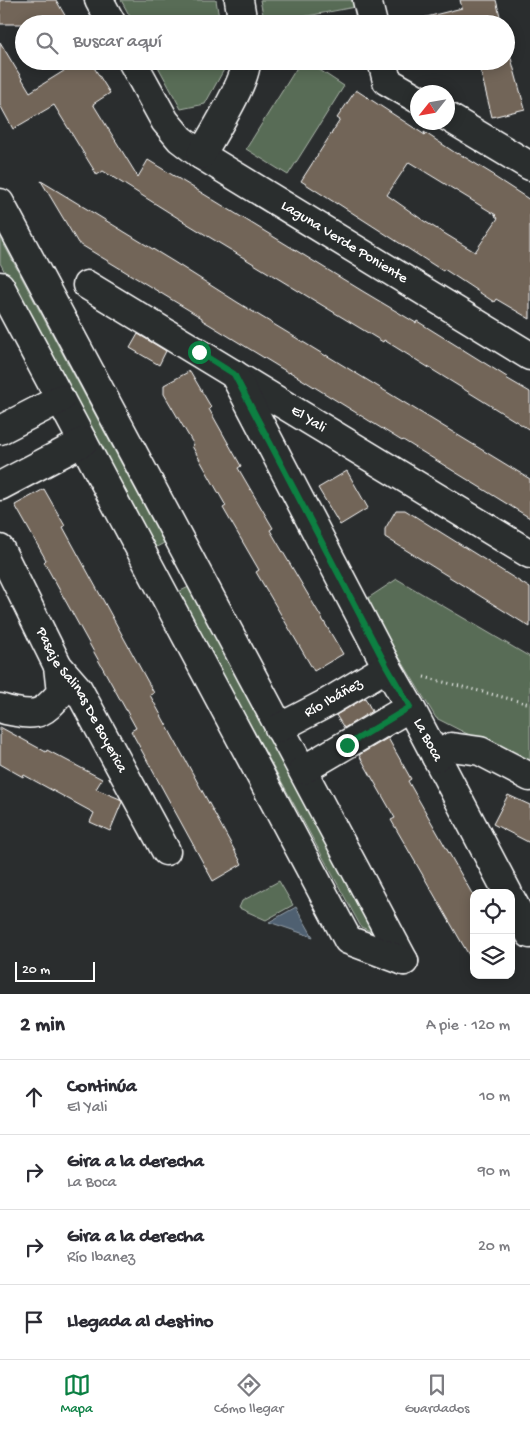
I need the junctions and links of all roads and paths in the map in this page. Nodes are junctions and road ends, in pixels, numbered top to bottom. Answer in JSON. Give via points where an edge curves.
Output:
{"nodes":[{"id":1,"x":99,"y":0,"type":"edge"},
{"id":2,"x":239,"y":0,"type":"edge"},
{"id":3,"x":367,"y":0,"type":"edge"},
{"id":4,"x":107,"y":15,"type":"edge"},
{"id":5,"x":242,"y":15,"type":"edge"},
{"id":6,"x":371,"y":15,"type":"edge"},
{"id":7,"x":137,"y":70,"type":"edge"},
{"id":8,"x":245,"y":70,"type":"edge"},
{"id":9,"x":384,"y":70,"type":"edge"},
{"id":10,"x":410,"y":94,"type":"edge"},
{"id":11,"x":455,"y":121,"type":"edge"},
{"id":12,"x":201,"y":155,"type":"junction"},
{"id":13,"x":530,"y":166,"type":"edge"},
{"id":14,"x":0,"y":203,"type":"edge"},
{"id":15,"x":87,"y":284,"type":"dead end"},
{"id":16,"x":0,"y":286,"type":"edge"},
{"id":17,"x":530,"y":356,"type":"edge"},
{"id":18,"x":234,"y":374,"type":"junction"},
{"id":19,"x":60,"y":399,"type":"junction"},
{"id":20,"x":0,"y":430,"type":"edge"},
{"id":21,"x":83,"y":442,"type":"junction"},
{"id":22,"x":0,"y":486,"type":"edge"},
{"id":23,"x":0,"y":549,"type":"edge"},
{"id":24,"x":530,"y":554,"type":"edge"},
{"id":25,"x":191,"y":561,"type":"junction"},
{"id":26,"x":156,"y":579,"type":"junction"},
{"id":27,"x":58,"y":666,"type":"junction"},
{"id":28,"x":387,"y":667,"type":"junction"},
{"id":29,"x":530,"y":704,"type":"edge"},
{"id":30,"x":410,"y":707,"type":"junction"},
{"id":31,"x":0,"y":708,"type":"edge"},
{"id":32,"x":279,"y":728,"type":"junction"},
{"id":33,"x":436,"y":757,"type":"junction"},
{"id":34,"x":303,"y":770,"type":"junction"},
{"id":35,"x":530,"y":777,"type":"edge"},
{"id":36,"x":166,"y":851,"type":"dead end"},
{"id":37,"x":506,"y":889,"type":"edge"},
{"id":38,"x":515,"y":906,"type":"edge"},
{"id":39,"x":530,"y":934,"type":"edge"}],
"edges":[{"from":1,"to":4,"type":"street"},
{"from":2,"to":5,"type":"street"},
{"from":3,"to":6,"type":"street"},
{"from":7,"to":12,"type":"street","name":"Laguna Verde Poniente","via":[[165,121],[180,139]]},
{"from":8,"to":12,"type":"street","via":[[239,88]]},
{"from":9,"to":10,"type":"street","via":[[387,81]]},
{"from":11,"to":13,"type":"street"},
{"from":12,"to":17,"type":"street","name":"Laguna Verde Poniente"},
{"from":14,"to":25,"type":"street"},
{"from":15,"to":18,"type":"street","name":"El Yali"},
{"from":16,"to":19,"type":"street"},
{"from":18,"to":24,"type":"street","name":"El Yali"},
{"from":18,"to":28,"type":"street","name":"La Boca"},
{"from":19,"to":20,"type":"street"},
{"from":19,"to":21,"type":"street"},
{"from":21,"to":22,"type":"street"},
{"from":21,"to":26,"type":"street"},
{"from":23,"to":27,"type":"street","name":"Pasaje Salinas De Boyerica"},
{"from":25,"to":26,"type":"street"},
{"from":25,"to":32,"type":"street"},
{"from":26,"to":34,"type":"street","via":[[348,940],[404,961]]},
{"from":27,"to":31,"type":"street","via":[[61,693],[46,709],[28,714]]},
{"from":27,"to":36,"type":"street","name":"Pasaje Salinas De Boyerica","via":[[78,689]]},
{"from":28,"to":29,"type":"path"},
{"from":28,"to":30,"type":"street","name":"La Boca"},
{"from":28,"to":32,"type":"street","name":"Río Ibáñez"},
{"from":30,"to":33,"type":"street","name":"La Boca"},
{"from":30,"to":34,"type":"street"},
{"from":32,"to":34,"type":"street"},
{"from":33,"to":35,"type":"street","via":[[451,747],[480,751]]},
{"from":33,"to":37,"type":"street","name":"La Boca"},
{"from":38,"to":39,"type":"street"}]}
